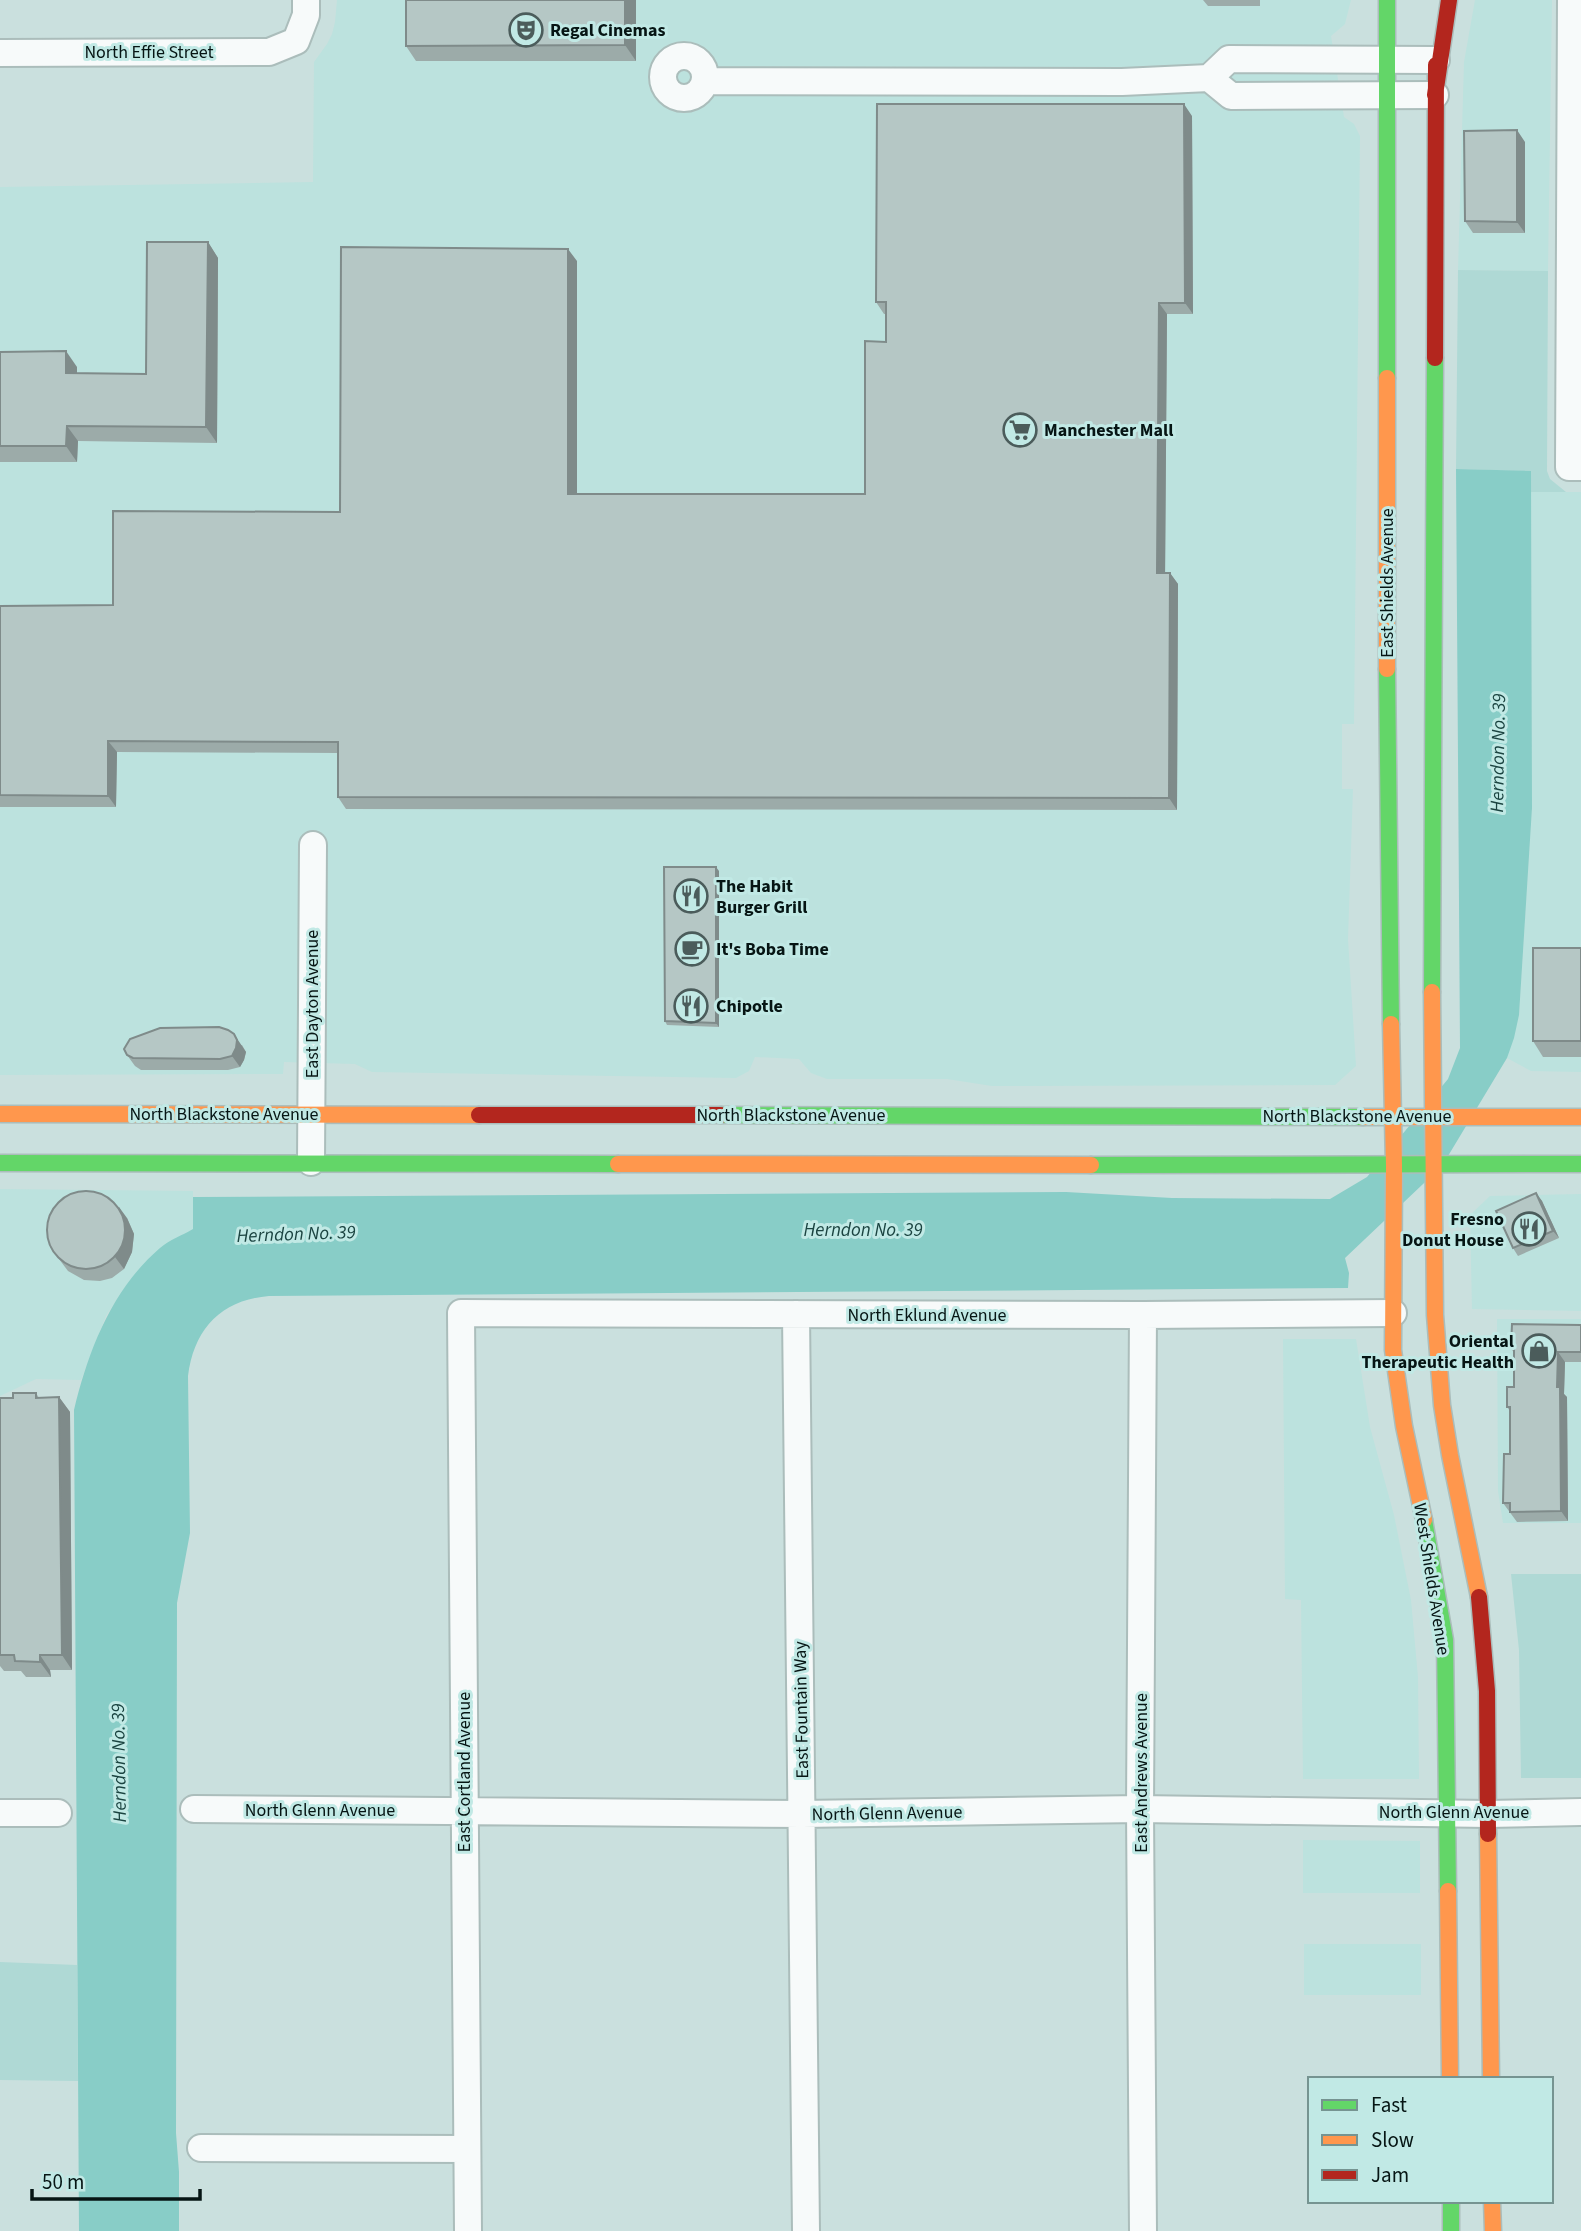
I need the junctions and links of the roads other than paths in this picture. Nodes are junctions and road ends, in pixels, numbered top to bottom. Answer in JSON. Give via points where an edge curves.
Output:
{"nodes":[{"id":1,"x":306,"y":0,"type":"edge"},
{"id":2,"x":1387,"y":0,"type":"edge"},
{"id":3,"x":1435,"y":0,"type":"edge"},
{"id":4,"x":1450,"y":0,"type":"edge"},
{"id":5,"x":1572,"y":0,"type":"edge"},
{"id":6,"x":0,"y":53,"type":"edge"},
{"id":7,"x":1388,"y":60,"type":"junction"},
{"id":8,"x":1436,"y":60,"type":"junction"},
{"id":9,"x":1209,"y":78,"type":"junction"},
{"id":10,"x":706,"y":80,"type":"dead end"},
{"id":11,"x":1435,"y":95,"type":"junction"},
{"id":12,"x":1388,"y":96,"type":"junction"},
{"id":13,"x":1575,"y":467,"type":"edge"},
{"id":14,"x":313,"y":845,"type":"dead end"},
{"id":15,"x":0,"y":1115,"type":"edge"},
{"id":16,"x":311,"y":1115,"type":"junction"},
{"id":17,"x":1432,"y":1116,"type":"junction"},
{"id":18,"x":1581,"y":1116,"type":"edge"},
{"id":19,"x":1392,"y":1117,"type":"junction"},
{"id":20,"x":311,"y":1162,"type":"junction"},
{"id":21,"x":0,"y":1163,"type":"edge"},
{"id":22,"x":1581,"y":1164,"type":"edge"},
{"id":23,"x":1394,"y":1166,"type":"junction"},
{"id":24,"x":1433,"y":1166,"type":"junction"},
{"id":25,"x":461,"y":1313,"type":"joint"},
{"id":26,"x":1393,"y":1313,"type":"junction"},
{"id":27,"x":796,"y":1314,"type":"junction"},
{"id":28,"x":1143,"y":1315,"type":"junction"},
{"id":29,"x":194,"y":1809,"type":"dead end"},
{"id":30,"x":1140,"y":1809,"type":"junction"},
{"id":31,"x":464,"y":1811,"type":"junction"},
{"id":32,"x":1581,"y":1812,"type":"edge"},
{"id":33,"x":0,"y":1813,"type":"edge"},
{"id":34,"x":58,"y":1813,"type":"dead end"},
{"id":35,"x":1447,"y":1813,"type":"junction"},
{"id":36,"x":802,"y":1814,"type":"junction"},
{"id":37,"x":1488,"y":1814,"type":"junction"},
{"id":38,"x":1450,"y":2077,"type":"edge"},
{"id":39,"x":1491,"y":2077,"type":"edge"},
{"id":40,"x":201,"y":2148,"type":"dead end"},
{"id":41,"x":467,"y":2149,"type":"junction"},
{"id":42,"x":1451,"y":2203,"type":"edge"},
{"id":43,"x":1492,"y":2203,"type":"edge"},
{"id":44,"x":468,"y":2231,"type":"edge"},
{"id":45,"x":806,"y":2231,"type":"edge"},
{"id":46,"x":1143,"y":2231,"type":"edge"},
{"id":47,"x":1451,"y":2231,"type":"edge"},
{"id":48,"x":1493,"y":2231,"type":"edge"}],
"edges":[{"from":1,"to":6,"type":"street","name":"North Effie Street","via":[[306,15],[296,41],[269,52]]},
{"from":2,"to":7,"type":"main road","name":"East Shields Avenue"},
{"from":3,"to":8,"type":"main road"},
{"from":4,"to":11,"type":"main road"},
{"from":5,"to":13,"type":"street"},
{"from":7,"to":8,"type":"street"},
{"from":7,"to":9,"type":"street","via":[[1229,59]]},
{"from":7,"to":12,"type":"main road","name":"East Shields Avenue"},
{"from":8,"to":11,"type":"main road"},
{"from":9,"to":10,"type":"street","via":[[1122,82]]},
{"from":9,"to":12,"type":"street","via":[[1231,96]]},
{"from":11,"to":12,"type":"street"},
{"from":11,"to":17,"type":"main road"},
{"from":12,"to":19,"type":"main road","name":"East Shields Avenue","via":[[1387,779]]},
{"from":14,"to":16,"type":"street","name":"East Dayton Avenue"},
{"from":15,"to":16,"type":"main road","name":"North Blackstone Avenue"},
{"from":16,"to":19,"type":"main road","name":"North Blackstone Avenue"},
{"from":16,"to":20,"type":"street","name":"East Dayton Avenue"},
{"from":17,"to":18,"type":"main road","name":"North Blackstone Avenue"},
{"from":17,"to":19,"type":"main road","name":"North Blackstone Avenue"},
{"from":17,"to":24,"type":"main road"},
{"from":19,"to":23,"type":"main road","name":"East Shields Avenue"},
{"from":20,"to":21,"type":"main road"},
{"from":20,"to":23,"type":"main road"},
{"from":22,"to":24,"type":"main road"},
{"from":23,"to":24,"type":"main road"},
{"from":23,"to":26,"type":"main road","name":"West Shields Avenue"},
{"from":24,"to":37,"type":"main road","via":[[1434,1315],[1455,1488],[1481,1607]]},
{"from":25,"to":27,"type":"street","name":"North Eklund Avenue"},
{"from":25,"to":31,"type":"street","name":"East Cortland Avenue"},
{"from":26,"to":28,"type":"street","name":"North Eklund Avenue"},
{"from":26,"to":35,"type":"main road","name":"West Shields Avenue","via":[[1393,1350],[1404,1426],[1445,1640]]},
{"from":27,"to":28,"type":"street","name":"North Eklund Avenue"},
{"from":27,"to":36,"type":"street","name":"East Fountain Way"},
{"from":28,"to":30,"type":"street","name":"East Andrews Avenue"},
{"from":29,"to":31,"type":"street","name":"North Glenn Avenue"},
{"from":30,"to":35,"type":"street","name":"North Glenn Avenue"},
{"from":30,"to":36,"type":"street","name":"North Glenn Avenue"},
{"from":30,"to":46,"type":"street","name":"East Andrews Avenue"},
{"from":31,"to":36,"type":"street","name":"North Glenn Avenue"},
{"from":31,"to":41,"type":"street","name":"East Cortland Avenue"},
{"from":32,"to":37,"type":"street","name":"North Glenn Avenue"},
{"from":33,"to":34,"type":"street"},
{"from":35,"to":37,"type":"street","name":"North Glenn Avenue"},
{"from":35,"to":38,"type":"main road","name":"West Shields Avenue"},
{"from":36,"to":45,"type":"street","name":"East Fountain Way"},
{"from":37,"to":39,"type":"main road"},
{"from":40,"to":41,"type":"street"},
{"from":41,"to":44,"type":"street","name":"East Cortland Avenue"},
{"from":42,"to":47,"type":"main road"},
{"from":43,"to":48,"type":"main road"}]}
